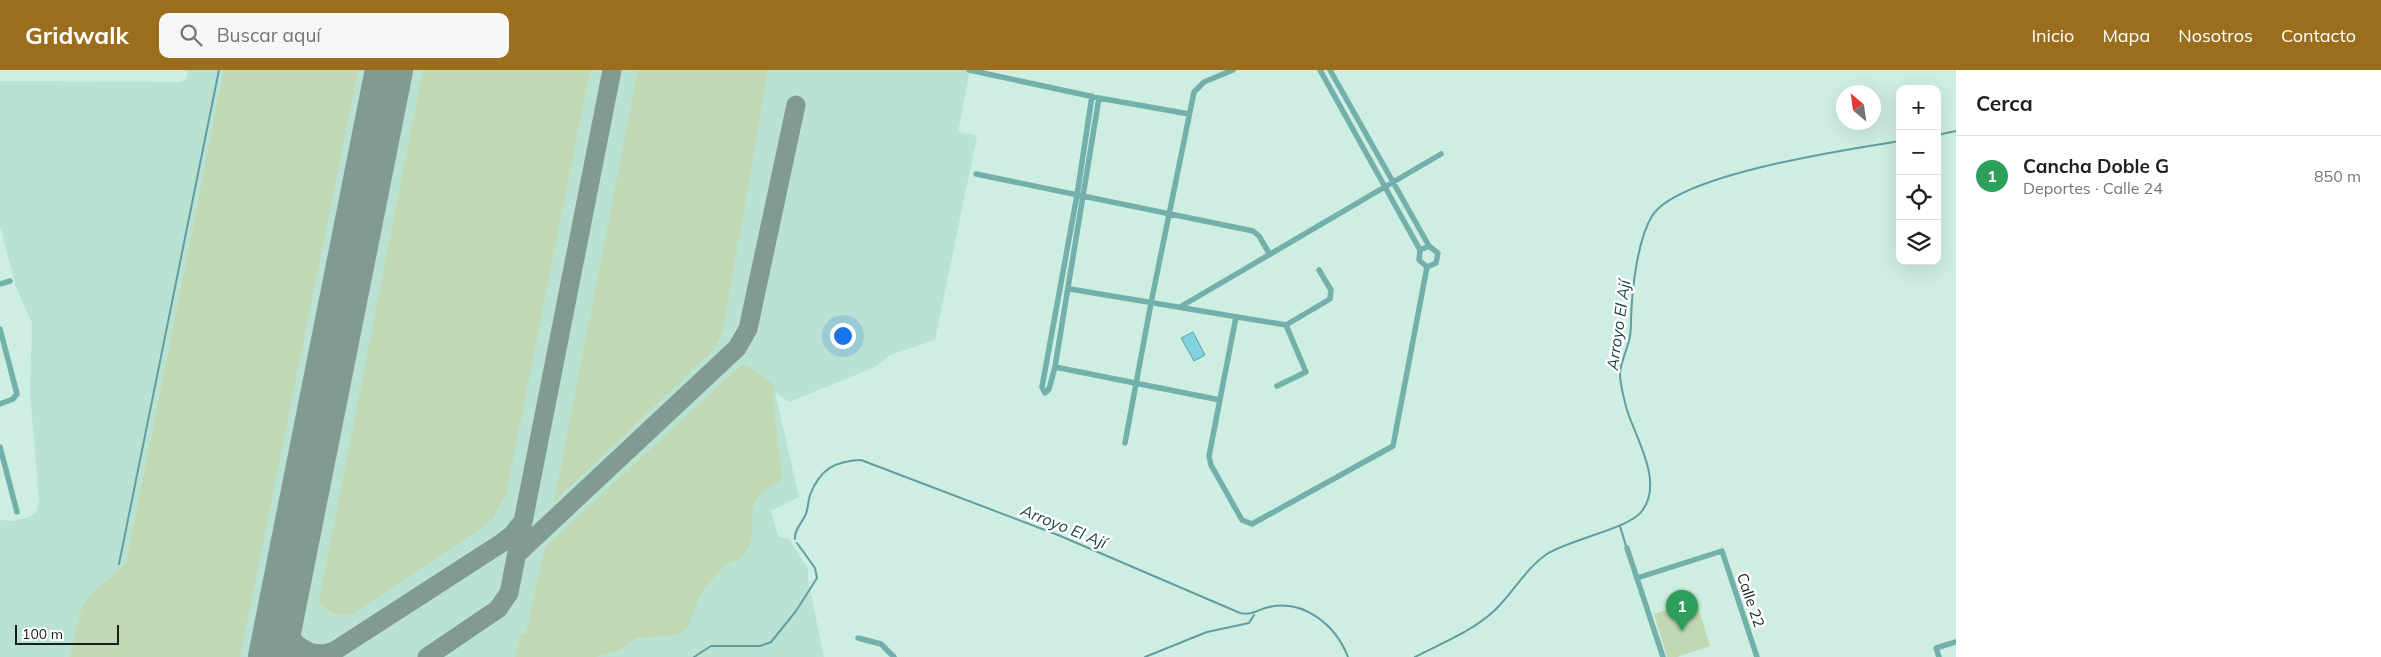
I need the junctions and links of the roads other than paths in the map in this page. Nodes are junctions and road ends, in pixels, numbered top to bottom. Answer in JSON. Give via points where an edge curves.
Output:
{"nodes":[{"id":1,"x":969,"y":70,"type":"edge"},
{"id":2,"x":1233,"y":70,"type":"edge"},
{"id":3,"x":1320,"y":70,"type":"edge"},
{"id":4,"x":1330,"y":70,"type":"edge"},
{"id":5,"x":1092,"y":96,"type":"junction"},
{"id":6,"x":1099,"y":98,"type":"junction"},
{"id":7,"x":1189,"y":114,"type":"junction"},
{"id":8,"x":1440,"y":154,"type":"dead end"},
{"id":9,"x":976,"y":174,"type":"dead end"},
{"id":10,"x":1393,"y":181,"type":"junction"},
{"id":11,"x":1385,"y":186,"type":"junction"},
{"id":12,"x":1080,"y":195,"type":"junction"},
{"id":13,"x":1169,"y":214,"type":"junction"},
{"id":14,"x":1429,"y":246,"type":"junction"},
{"id":15,"x":1420,"y":250,"type":"junction"},
{"id":16,"x":1269,"y":253,"type":"junction"},
{"id":17,"x":1427,"y":267,"type":"junction"},
{"id":18,"x":1320,"y":270,"type":"dead end"},
{"id":19,"x":10,"y":281,"type":"dead end"},
{"id":20,"x":0,"y":284,"type":"edge"},
{"id":21,"x":1070,"y":289,"type":"junction"},
{"id":22,"x":1151,"y":303,"type":"junction"},
{"id":23,"x":1180,"y":307,"type":"junction"},
{"id":24,"x":1236,"y":317,"type":"junction"},
{"id":25,"x":1286,"y":326,"type":"junction"},
{"id":26,"x":0,"y":329,"type":"edge"},
{"id":27,"x":1055,"y":367,"type":"junction"},
{"id":28,"x":1136,"y":384,"type":"junction"},
{"id":29,"x":1277,"y":386,"type":"dead end"},
{"id":30,"x":1220,"y":400,"type":"junction"},
{"id":31,"x":0,"y":404,"type":"edge"},
{"id":32,"x":1125,"y":444,"type":"dead end"},
{"id":33,"x":0,"y":447,"type":"edge"},
{"id":34,"x":17,"y":512,"type":"dead end"},
{"id":35,"x":1627,"y":548,"type":"dead end"},
{"id":36,"x":1637,"y":578,"type":"junction"},
{"id":37,"x":858,"y":638,"type":"dead end"},
{"id":38,"x":1956,"y":642,"type":"edge"},
{"id":39,"x":894,"y":657,"type":"edge"},
{"id":40,"x":1663,"y":657,"type":"edge"},
{"id":41,"x":1757,"y":657,"type":"edge"},
{"id":42,"x":1939,"y":657,"type":"edge"}],
"edges":[{"from":1,"to":5,"type":"street"},
{"from":2,"to":7,"type":"street","via":[[1198,86]]},
{"from":3,"to":11,"type":"street"},
{"from":4,"to":10,"type":"street"},
{"from":5,"to":6,"type":"street"},
{"from":5,"to":12,"type":"street"},
{"from":6,"to":7,"type":"street"},
{"from":6,"to":12,"type":"street"},
{"from":7,"to":13,"type":"street"},
{"from":8,"to":10,"type":"street"},
{"from":9,"to":12,"type":"street"},
{"from":10,"to":11,"type":"street"},
{"from":10,"to":14,"type":"street"},
{"from":11,"to":15,"type":"street"},
{"from":11,"to":16,"type":"street"},
{"from":12,"to":13,"type":"street"},
{"from":12,"to":21,"type":"street"},
{"from":12,"to":27,"type":"street","via":[[1043,392],[1049,389]]},
{"from":13,"to":16,"type":"street","via":[[1253,231]]},
{"from":13,"to":22,"type":"street"},
{"from":14,"to":15,"type":"street"},
{"from":14,"to":17,"type":"street","via":[[1438,253],[1439,259]]},
{"from":15,"to":17,"type":"street","via":[[1419,260]]},
{"from":16,"to":23,"type":"street"},
{"from":17,"to":30,"type":"street","via":[[1393,446],[1259,521],[1247,523],[1242,520],[1210,461]]},
{"from":18,"to":25,"type":"street","via":[[1330,290],[1330,299]]},
{"from":19,"to":20,"type":"street"},
{"from":21,"to":22,"type":"street"},
{"from":21,"to":27,"type":"street"},
{"from":22,"to":23,"type":"street"},
{"from":22,"to":28,"type":"street"},
{"from":23,"to":24,"type":"street"},
{"from":24,"to":25,"type":"street"},
{"from":24,"to":30,"type":"street"},
{"from":25,"to":29,"type":"street","via":[[1306,372]]},
{"from":26,"to":31,"type":"street","via":[[16,397]]},
{"from":27,"to":28,"type":"street"},
{"from":28,"to":30,"type":"street"},
{"from":28,"to":32,"type":"street"},
{"from":33,"to":34,"type":"street"},
{"from":35,"to":36,"type":"street"},
{"from":36,"to":40,"type":"street"},
{"from":36,"to":41,"type":"street","name":"Calle 22","via":[[1722,551]]},
{"from":37,"to":39,"type":"street","via":[[881,644]]},
{"from":38,"to":42,"type":"street","via":[[1936,648]]}]}
